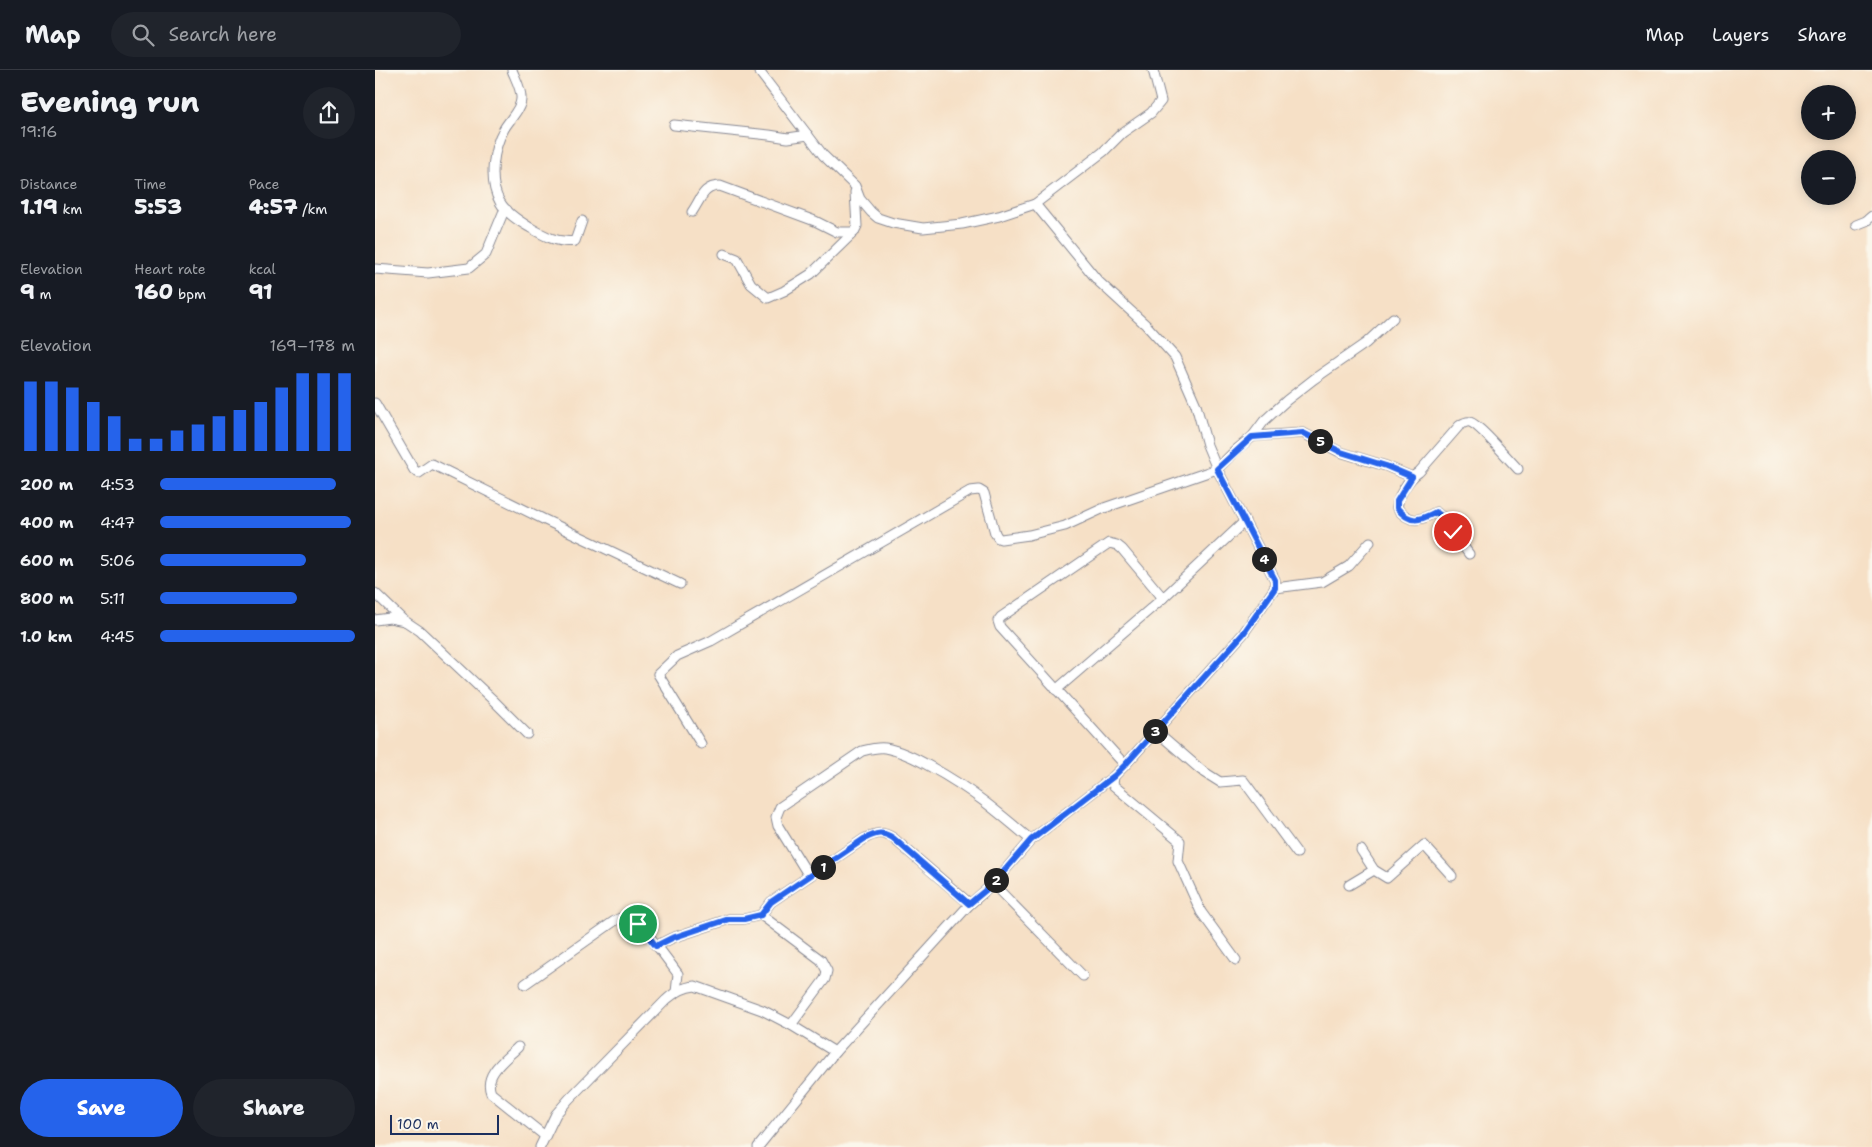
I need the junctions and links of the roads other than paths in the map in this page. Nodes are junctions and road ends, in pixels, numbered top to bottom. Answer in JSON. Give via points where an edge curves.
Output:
{"nodes":[{"id":1,"x":512,"y":70,"type":"edge"},
{"id":2,"x":758,"y":70,"type":"edge"},
{"id":3,"x":1153,"y":70,"type":"edge"},
{"id":4,"x":674,"y":124,"type":"dead end"},
{"id":5,"x":808,"y":135,"type":"junction"},
{"id":6,"x":855,"y":186,"type":"junction"},
{"id":7,"x":1035,"y":204,"type":"junction"},
{"id":8,"x":507,"y":210,"type":"junction"},
{"id":9,"x":692,"y":212,"type":"dead end"},
{"id":10,"x":1872,"y":216,"type":"edge"},
{"id":11,"x":582,"y":221,"type":"dead end"},
{"id":12,"x":1856,"y":225,"type":"dead end"},
{"id":13,"x":854,"y":232,"type":"junction"},
{"id":14,"x":724,"y":254,"type":"dead end"},
{"id":15,"x":375,"y":269,"type":"edge"},
{"id":16,"x":1393,"y":318,"type":"dead end"},
{"id":17,"x":375,"y":403,"type":"edge"},
{"id":18,"x":1252,"y":437,"type":"junction"},
{"id":19,"x":1217,"y":469,"type":"junction"},
{"id":20,"x":1518,"y":469,"type":"dead end"},
{"id":21,"x":1412,"y":477,"type":"junction"},
{"id":22,"x":1245,"y":521,"type":"junction"},
{"id":23,"x":1370,"y":542,"type":"dead end"},
{"id":24,"x":1469,"y":554,"type":"dead end"},
{"id":25,"x":680,"y":584,"type":"dead end"},
{"id":26,"x":1275,"y":588,"type":"junction"},
{"id":27,"x":375,"y":593,"type":"edge"},
{"id":28,"x":1163,"y":598,"type":"junction"},
{"id":29,"x":375,"y":620,"type":"edge"},
{"id":30,"x":405,"y":621,"type":"junction"},
{"id":31,"x":1056,"y":690,"type":"junction"},
{"id":32,"x":1156,"y":731,"type":"junction"},
{"id":33,"x":527,"y":734,"type":"dead end"},
{"id":34,"x":701,"y":744,"type":"dead end"},
{"id":35,"x":1125,"y":765,"type":"junction"},
{"id":36,"x":1114,"y":776,"type":"junction"},
{"id":37,"x":1031,"y":840,"type":"junction"},
{"id":38,"x":1361,"y":850,"type":"dead end"},
{"id":39,"x":1297,"y":853,"type":"dead end"},
{"id":40,"x":1374,"y":870,"type":"junction"},
{"id":41,"x":809,"y":876,"type":"junction"},
{"id":42,"x":1452,"y":876,"type":"dead end"},
{"id":43,"x":993,"y":884,"type":"junction"},
{"id":44,"x":1349,"y":885,"type":"dead end"},
{"id":45,"x":969,"y":904,"type":"junction"},
{"id":46,"x":761,"y":915,"type":"junction"},
{"id":47,"x":656,"y":946,"type":"junction"},
{"id":48,"x":1236,"y":960,"type":"dead end"},
{"id":49,"x":1083,"y":976,"type":"dead end"},
{"id":50,"x":525,"y":984,"type":"dead end"},
{"id":51,"x":676,"y":992,"type":"junction"},
{"id":52,"x":791,"y":1025,"type":"junction"},
{"id":53,"x":518,"y":1047,"type":"dead end"},
{"id":54,"x":835,"y":1052,"type":"junction"},
{"id":55,"x":545,"y":1136,"type":"junction"},
{"id":56,"x":759,"y":1146,"type":"edge"},
{"id":57,"x":540,"y":1147,"type":"edge"}],
"edges":[{"from":1,"to":8,"type":"street","via":[[520,104],[503,132],[493,164],[500,202]]},
{"from":2,"to":5,"type":"street"},
{"from":3,"to":7,"type":"street","via":[[1161,101],[1157,108],[1122,132],[1103,152]]},
{"from":4,"to":5,"type":"street","via":[[788,138]]},
{"from":5,"to":6,"type":"street","via":[[823,155]]},
{"from":6,"to":7,"type":"street","via":[[860,199],[878,218],[913,227],[962,224]]},
{"from":6,"to":13,"type":"street","via":[[857,226]]},
{"from":7,"to":19,"type":"street","via":[[1099,282],[1175,357],[1196,405]]},
{"from":8,"to":11,"type":"street","via":[[516,220],[565,243],[575,240]]},
{"from":8,"to":15,"type":"street","via":[[486,254],[469,268],[428,273]]},
{"from":9,"to":13,"type":"street","via":[[706,190],[720,186],[837,232]]},
{"from":10,"to":12,"type":"street"},
{"from":13,"to":14,"type":"street","via":[[811,274],[768,298],[751,284],[737,259]]},
{"from":16,"to":18,"type":"street","via":[[1366,343],[1287,400]]},
{"from":17,"to":25,"type":"street","via":[[413,470],[419,473],[432,464]]},
{"from":18,"to":19,"type":"street"},
{"from":18,"to":21,"type":"street","via":[[1303,433],[1341,452]]},
{"from":19,"to":22,"type":"street"},
{"from":19,"to":34,"type":"street","via":[[1104,508],[1065,526],[1001,539],[995,533],[985,493],[970,491],[711,641],[677,656],[664,668],[658,674]]},
{"from":20,"to":21,"type":"street","via":[[1479,429],[1465,422]]},
{"from":21,"to":24,"type":"street","via":[[1397,501],[1397,508],[1408,518],[1417,520],[1436,512],[1445,519]]},
{"from":22,"to":26,"type":"street","via":[[1275,580]]},
{"from":22,"to":28,"type":"street"},
{"from":23,"to":26,"type":"street","via":[[1349,566],[1322,582]]},
{"from":26,"to":32,"type":"street","via":[[1243,634]]},
{"from":27,"to":30,"type":"street"},
{"from":28,"to":31,"type":"street"},
{"from":28,"to":31,"type":"street","via":[[1122,549],[1109,543],[1001,618],[1000,627]]},
{"from":29,"to":30,"type":"street"},
{"from":30,"to":33,"type":"street"},
{"from":31,"to":35,"type":"street"},
{"from":32,"to":35,"type":"street"},
{"from":32,"to":39,"type":"street","via":[[1220,782],[1243,780]]},
{"from":35,"to":36,"type":"street"},
{"from":36,"to":37,"type":"street"},
{"from":36,"to":48,"type":"street","via":[[1113,785],[1181,841],[1178,861],[1201,912]]},
{"from":37,"to":41,"type":"street","via":[[959,782],[912,757],[884,748],[872,748],[862,751],[797,794],[777,812],[778,826]]},
{"from":37,"to":43,"type":"street"},
{"from":38,"to":40,"type":"street"},
{"from":40,"to":42,"type":"street","via":[[1387,878],[1424,845]]},
{"from":40,"to":44,"type":"street"},
{"from":41,"to":45,"type":"street","via":[[879,832],[887,834]]},
{"from":41,"to":46,"type":"street","via":[[771,902]]},
{"from":43,"to":45,"type":"street"},
{"from":43,"to":49,"type":"street"},
{"from":45,"to":54,"type":"street"},
{"from":46,"to":47,"type":"street","via":[[729,919]]},
{"from":46,"to":52,"type":"street","via":[[821,960],[827,971],[825,979]]},
{"from":47,"to":50,"type":"street","via":[[633,919],[621,918]]},
{"from":47,"to":51,"type":"street","via":[[678,974]]},
{"from":51,"to":52,"type":"street","via":[[695,986],[761,1010]]},
{"from":51,"to":55,"type":"street","via":[[569,1099],[556,1114]]},
{"from":52,"to":54,"type":"street"},
{"from":53,"to":55,"type":"street","via":[[489,1078],[489,1088]]},
{"from":54,"to":56,"type":"street"},
{"from":55,"to":57,"type":"street"}]}
